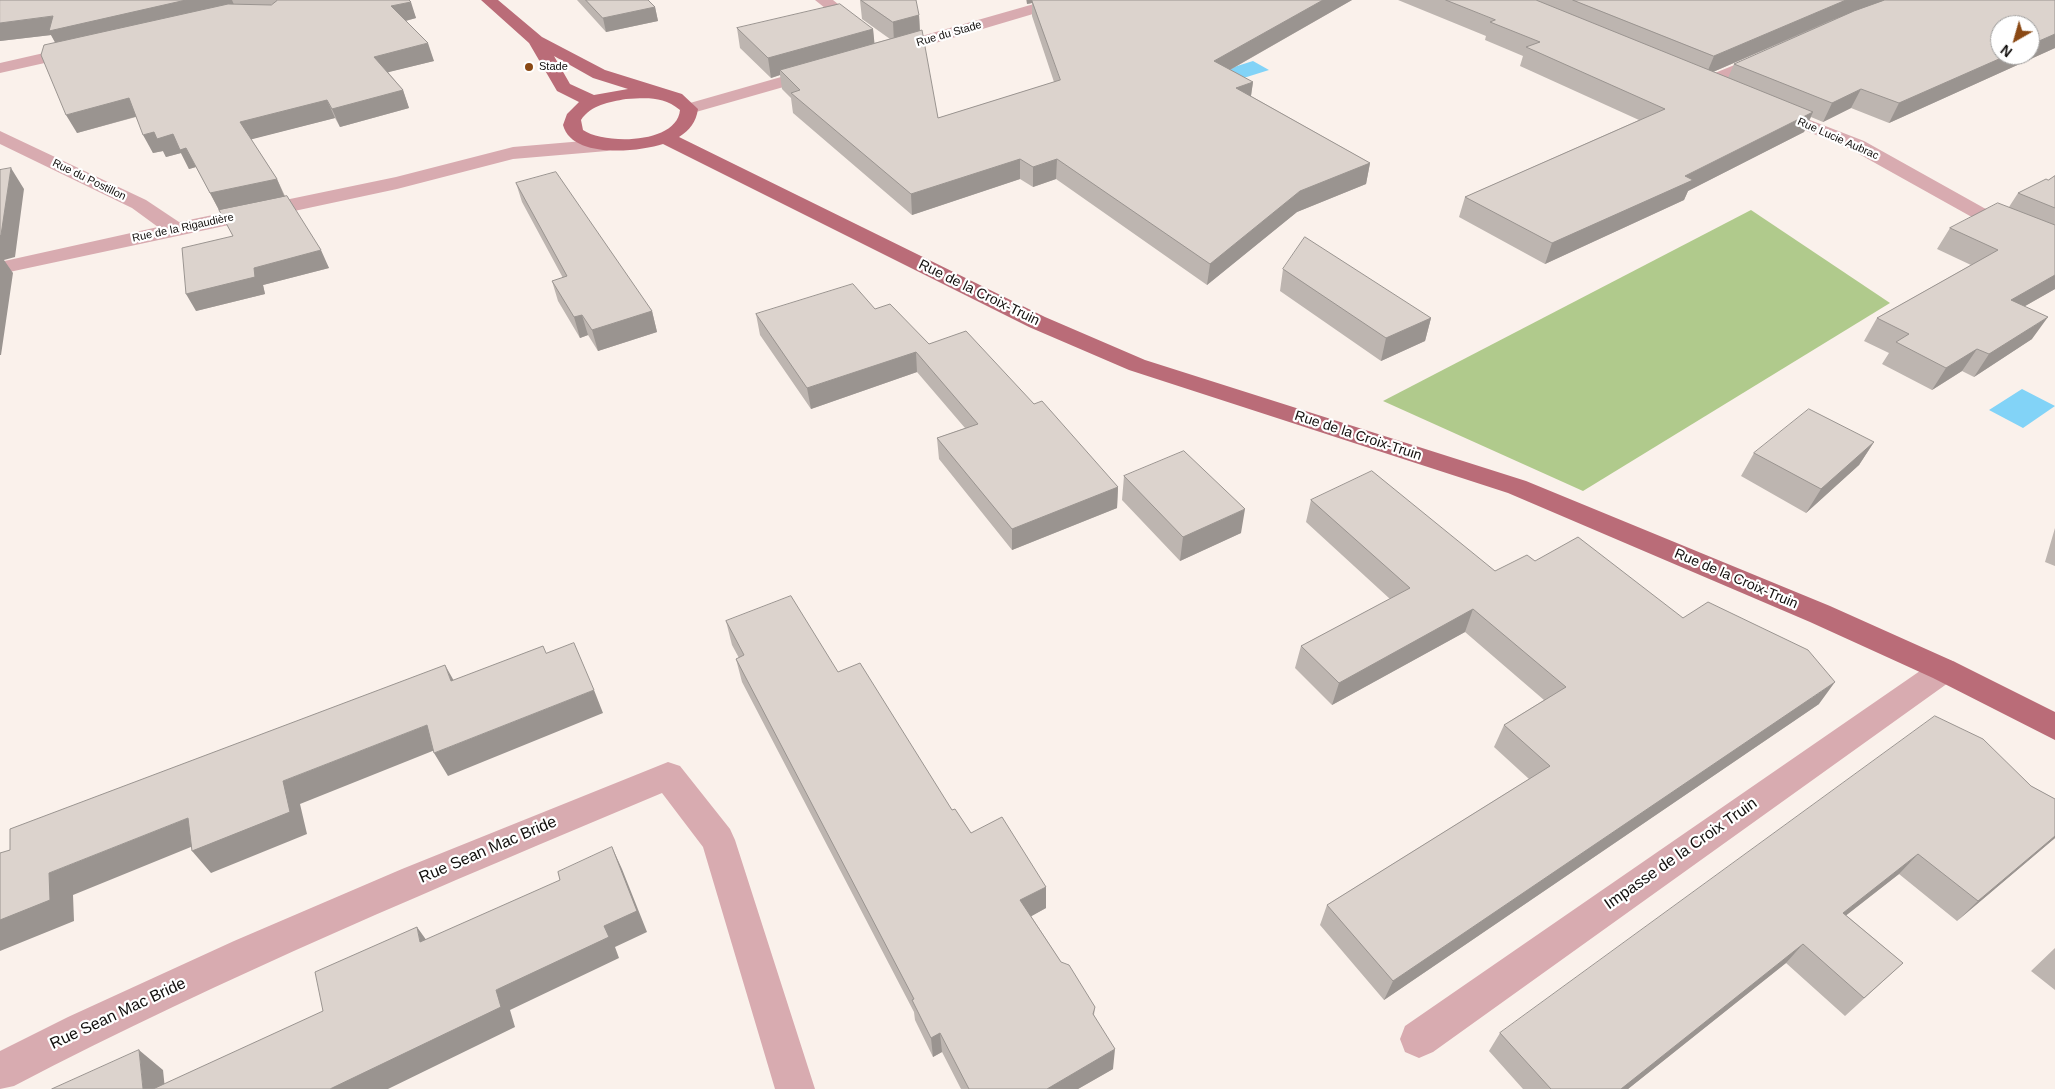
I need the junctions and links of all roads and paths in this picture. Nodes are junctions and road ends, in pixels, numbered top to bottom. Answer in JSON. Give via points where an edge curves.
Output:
{"nodes":[{"id":1,"x":488,"y":0,"type":"edge"},
{"id":2,"x":822,"y":0,"type":"edge"},
{"id":3,"x":1065,"y":0,"type":"edge"},
{"id":4,"x":536,"y":40,"type":"junction"},
{"id":5,"x":94,"y":47,"type":"edge"},
{"id":6,"x":891,"y":50,"type":"junction"},
{"id":7,"x":1777,"y":52,"type":"edge"},
{"id":8,"x":873,"y":56,"type":"edge"},
{"id":9,"x":0,"y":68,"type":"edge"},
{"id":10,"x":828,"y":69,"type":"edge"},
{"id":11,"x":1687,"y":75,"type":"edge"},
{"id":12,"x":1706,"y":83,"type":"junction"},
{"id":13,"x":661,"y":94,"type":"junction"},
{"id":14,"x":1732,"y":94,"type":"edge"},
{"id":15,"x":593,"y":102,"type":"junction"},
{"id":16,"x":1759,"y":105,"type":"edge"},
{"id":17,"x":689,"y":109,"type":"junction"},
{"id":18,"x":571,"y":126,"type":"junction"},
{"id":19,"x":0,"y":137,"type":"edge"},
{"id":20,"x":664,"y":137,"type":"junction"},
{"id":21,"x":607,"y":145,"type":"junction"},
{"id":22,"x":513,"y":153,"type":"junction"},
{"id":23,"x":175,"y":229,"type":"junction"},
{"id":24,"x":2055,"y":245,"type":"edge"},
{"id":25,"x":0,"y":268,"type":"edge"},
{"id":26,"x":1944,"y":670,"type":"junction"},
{"id":27,"x":2055,"y":727,"type":"edge"},
{"id":28,"x":1418,"y":1039,"type":"dead end"},
{"id":29,"x":0,"y":1072,"type":"edge"},
{"id":30,"x":795,"y":1089,"type":"edge"}],
"edges":[{"from":1,"to":4,"type":"main road"},
{"from":2,"to":6,"type":"street"},
{"from":3,"to":6,"type":"street","name":"Rue du Stade"},
{"from":4,"to":13,"type":"main road","via":[[599,74]]},
{"from":4,"to":15,"type":"main road","via":[[564,87]]},
{"from":5,"to":9,"type":"street"},
{"from":6,"to":8,"type":"street","name":"Rue du Stade"},
{"from":7,"to":12,"type":"street"},
{"from":10,"to":17,"type":"street"},
{"from":11,"to":12,"type":"street"},
{"from":12,"to":14,"type":"street"},
{"from":13,"to":15,"type":"main road","via":[[624,93]]},
{"from":13,"to":17,"type":"main road","via":[[676,98]]},
{"from":15,"to":18,"type":"main road","via":[[580,110],[572,119]]},
{"from":16,"to":24,"type":"street","name":"Rue Lucie Aubrac","via":[[1857,146],[1977,212]]},
{"from":17,"to":20,"type":"main road","via":[[687,120]]},
{"from":18,"to":21,"type":"main road","via":[[587,141]]},
{"from":18,"to":22,"type":"street","name":"Rue de la Rigaudière"},
{"from":19,"to":23,"type":"street","name":"Rue du Postillon","via":[[139,204]]},
{"from":20,"to":21,"type":"main road","via":[[628,145]]},
{"from":20,"to":26,"type":"main road","name":"Rue de la Croix-Truin","via":[[1037,322],[1137,365],[1517,487],[1820,614]]},
{"from":21,"to":22,"type":"street","name":"Rue de la Rigaudière"},
{"from":22,"to":23,"type":"street","name":"Rue de la Rigaudière","via":[[397,183]]},
{"from":23,"to":25,"type":"street","name":"Rue de la Rigaudière"},
{"from":26,"to":27,"type":"main road","name":"Rue de la Croix-Truin"},
{"from":26,"to":28,"type":"street","name":"Impasse de la Croix Truin"},
{"from":29,"to":30,"type":"street","name":"Rue Sean Mac Bride","via":[[92,1024],[355,906],[668,776],[718,840]]}]}
